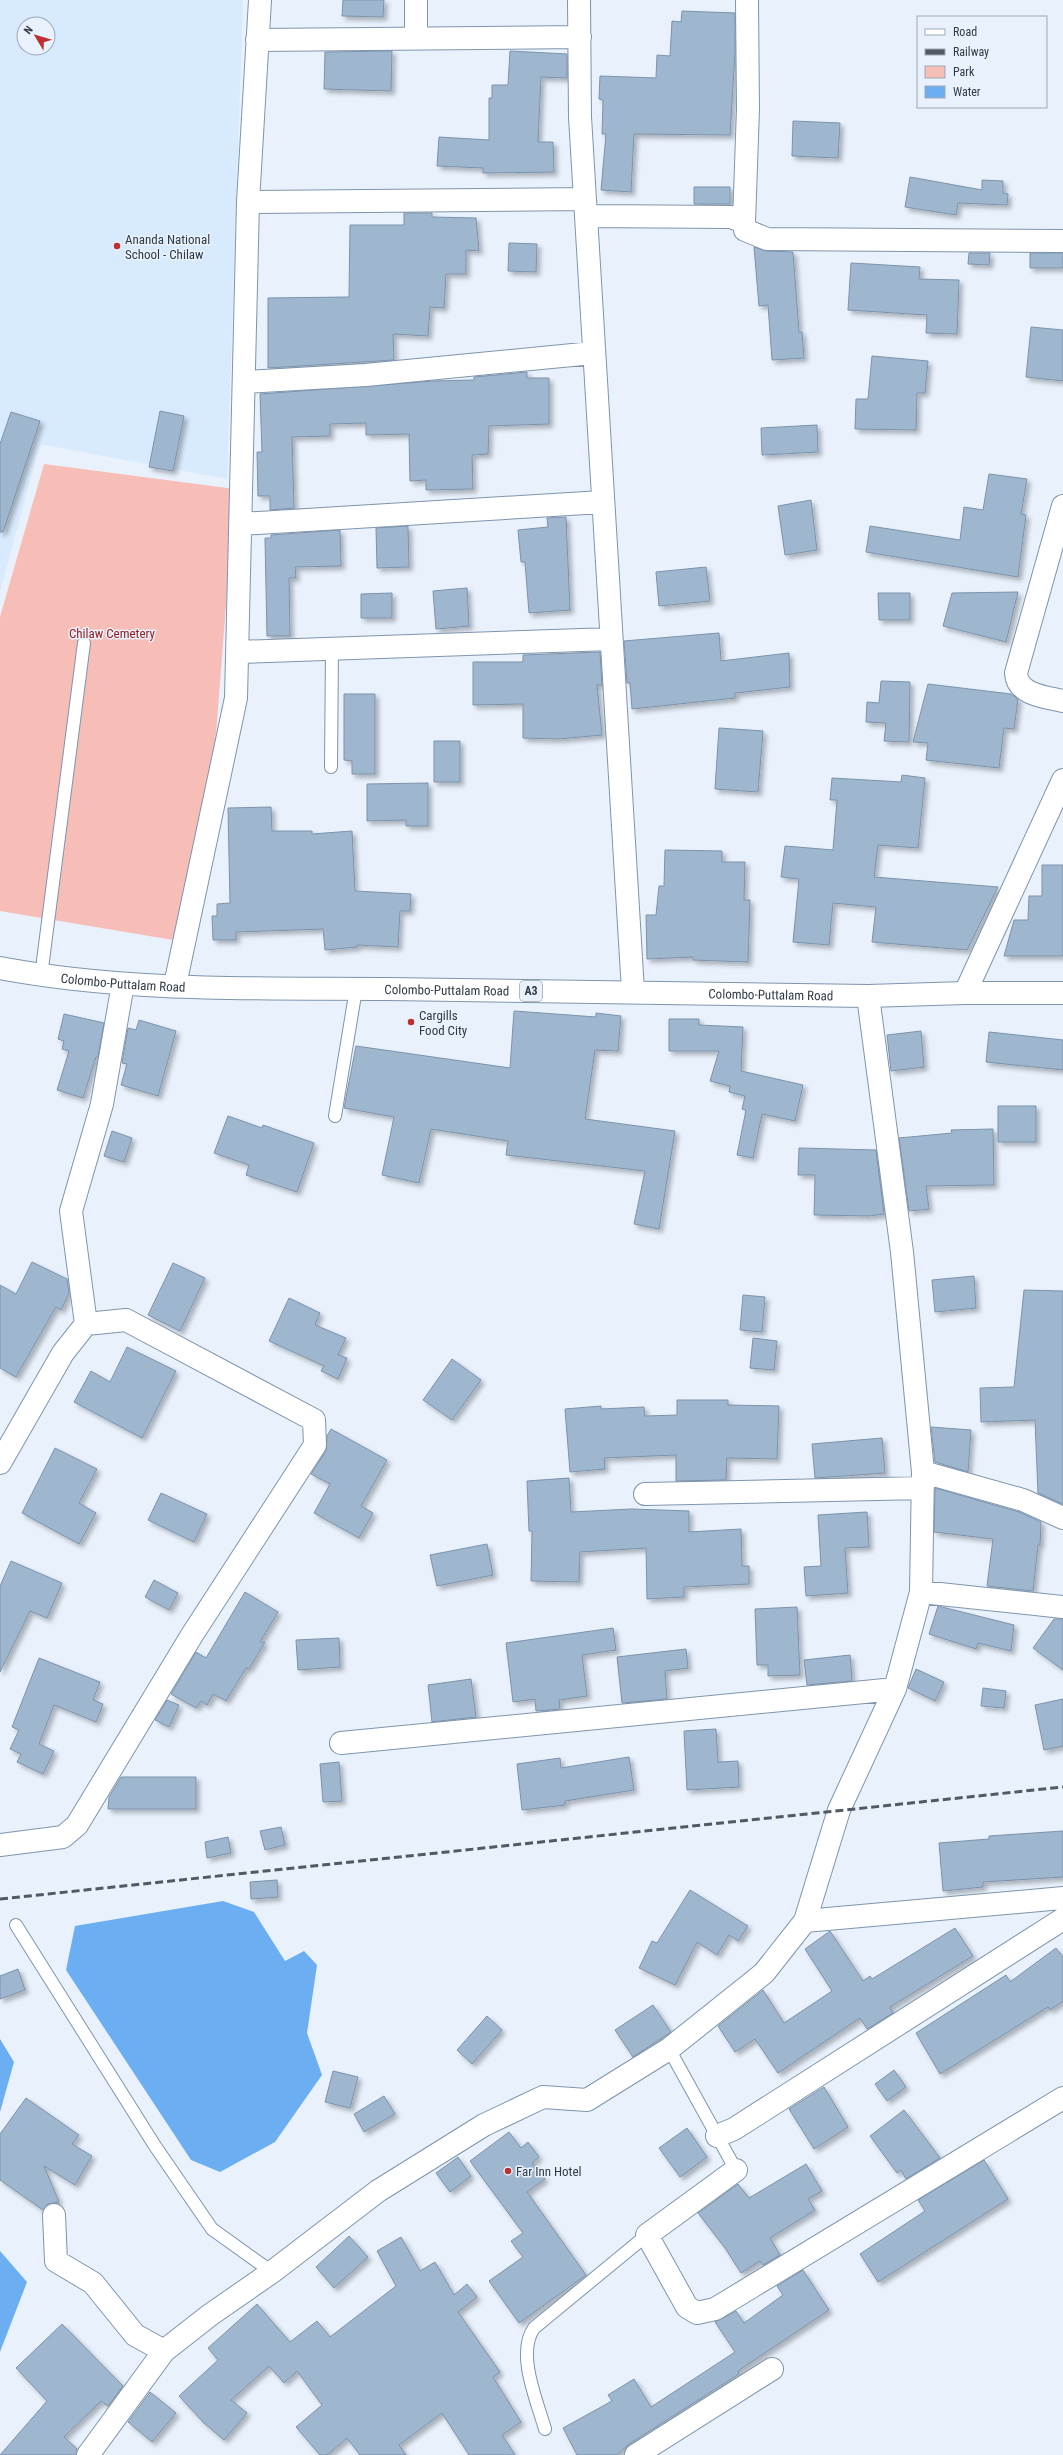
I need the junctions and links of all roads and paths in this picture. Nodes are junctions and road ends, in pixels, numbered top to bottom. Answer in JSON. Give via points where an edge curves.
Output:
{"nodes":[{"id":1,"x":260,"y":0,"type":"edge"},
{"id":2,"x":416,"y":0,"type":"edge"},
{"id":3,"x":579,"y":0,"type":"edge"},
{"id":4,"x":747,"y":0,"type":"edge"},
{"id":5,"x":580,"y":37,"type":"junction"},
{"id":6,"x":416,"y":38,"type":"junction"},
{"id":7,"x":257,"y":40,"type":"junction"},
{"id":8,"x":248,"y":202,"type":"junction"},
{"id":9,"x":585,"y":208,"type":"junction"},
{"id":10,"x":744,"y":222,"type":"junction"},
{"id":11,"x":1063,"y":241,"type":"edge"},
{"id":12,"x":593,"y":353,"type":"junction"},
{"id":13,"x":244,"y":382,"type":"junction"},
{"id":14,"x":602,"y":502,"type":"junction"},
{"id":15,"x":1063,"y":506,"type":"edge"},
{"id":16,"x":241,"y":524,"type":"junction"},
{"id":17,"x":611,"y":639,"type":"junction"},
{"id":18,"x":84,"y":644,"type":"dead end"},
{"id":19,"x":332,"y":648,"type":"junction"},
{"id":20,"x":238,"y":652,"type":"junction"},
{"id":21,"x":1063,"y":701,"type":"edge"},
{"id":22,"x":331,"y":766,"type":"dead end"},
{"id":23,"x":1063,"y":780,"type":"edge"},
{"id":24,"x":0,"y":968,"type":"edge"},
{"id":25,"x":41,"y":976,"type":"junction"},
{"id":26,"x":123,"y":984,"type":"junction"},
{"id":27,"x":175,"y":985,"type":"junction"},
{"id":28,"x":356,"y":989,"type":"junction"},
{"id":29,"x":633,"y":991,"type":"junction"},
{"id":30,"x":965,"y":993,"type":"junction"},
{"id":31,"x":1063,"y":993,"type":"edge"},
{"id":32,"x":868,"y":996,"type":"junction"},
{"id":33,"x":335,"y":1116,"type":"dead end"},
{"id":34,"x":86,"y":1324,"type":"junction"},
{"id":35,"x":0,"y":1463,"type":"edge"},
{"id":36,"x":923,"y":1480,"type":"junction"},
{"id":37,"x":646,"y":1494,"type":"dead end"},
{"id":38,"x":1063,"y":1518,"type":"edge"},
{"id":39,"x":921,"y":1592,"type":"junction"},
{"id":40,"x":1063,"y":1606,"type":"edge"},
{"id":41,"x":895,"y":1689,"type":"junction"},
{"id":42,"x":341,"y":1743,"type":"dead end"},
{"id":43,"x":0,"y":1845,"type":"edge"},
{"id":44,"x":1063,"y":1898,"type":"edge"},
{"id":45,"x":1063,"y":1919,"type":"edge"},
{"id":46,"x":805,"y":1921,"type":"junction"},
{"id":47,"x":16,"y":1925,"type":"dead end"},
{"id":48,"x":669,"y":2049,"type":"junction"},
{"id":49,"x":1063,"y":2098,"type":"edge"},
{"id":50,"x":717,"y":2136,"type":"junction"},
{"id":51,"x":736,"y":2170,"type":"joint"},
{"id":52,"x":54,"y":2215,"type":"dead end"},
{"id":53,"x":647,"y":2235,"type":"junction"},
{"id":54,"x":272,"y":2272,"type":"junction"},
{"id":55,"x":164,"y":2351,"type":"junction"},
{"id":56,"x":772,"y":2369,"type":"dead end"},
{"id":57,"x":545,"y":2429,"type":"dead end"},
{"id":58,"x":88,"y":2455,"type":"edge"},
{"id":59,"x":636,"y":2455,"type":"edge"}],
"edges":[{"from":1,"to":7,"type":"main road"},
{"from":2,"to":6,"type":"main road"},
{"from":3,"to":5,"type":"main road"},
{"from":4,"to":10,"type":"main road","via":[[748,109]]},
{"from":5,"to":6,"type":"main road"},
{"from":5,"to":9,"type":"main road","via":[[580,117]]},
{"from":6,"to":7,"type":"main road"},
{"from":7,"to":8,"type":"main road"},
{"from":8,"to":9,"type":"main road"},
{"from":8,"to":13,"type":"main road"},
{"from":9,"to":10,"type":"main road","via":[[731,217]]},
{"from":9,"to":12,"type":"main road"},
{"from":10,"to":11,"type":"main road","via":[[745,230],[767,239]]},
{"from":12,"to":13,"type":"main road","via":[[366,375]]},
{"from":12,"to":14,"type":"main road"},
{"from":13,"to":16,"type":"main road"},
{"from":14,"to":16,"type":"main road"},
{"from":14,"to":17,"type":"main road"},
{"from":15,"to":21,"type":"main road","via":[[1016,672],[1016,680],[1024,689]]},
{"from":16,"to":20,"type":"main road"},
{"from":17,"to":19,"type":"main road"},
{"from":17,"to":29,"type":"main road"},
{"from":18,"to":25,"type":"lane"},
{"from":19,"to":20,"type":"main road"},
{"from":19,"to":22,"type":"lane"},
{"from":20,"to":27,"type":"main road","via":[[236,698]]},
{"from":23,"to":30,"type":"main road"},
{"from":24,"to":25,"type":"main road","name":"Colombo-Puttalam Road","number":"A3"},
{"from":25,"to":26,"type":"main road","name":"Colombo-Puttalam Road","number":"A3"},
{"from":26,"to":27,"type":"main road","name":"Colombo-Puttalam Road","number":"A3"},
{"from":26,"to":34,"type":"main road","via":[[102,1104],[71,1211]]},
{"from":27,"to":28,"type":"main road","name":"Colombo-Puttalam Road","number":"A3"},
{"from":28,"to":29,"type":"main road","name":"Colombo-Puttalam Road","number":"A3"},
{"from":28,"to":33,"type":"lane"},
{"from":29,"to":32,"type":"main road","name":"Colombo-Puttalam Road","number":"A3"},
{"from":30,"to":31,"type":"main road","name":"Colombo-Puttalam Road","number":"A3"},
{"from":30,"to":32,"type":"main road","name":"Colombo-Puttalam Road","number":"A3"},
{"from":32,"to":36,"type":"main road","via":[[902,1252]]},
{"from":34,"to":35,"type":"main road","via":[[63,1353]]},
{"from":34,"to":43,"type":"main road","via":[[126,1320],[147,1331],[314,1420],[315,1445],[192,1636],[77,1825],[63,1837]]},
{"from":36,"to":37,"type":"main road"},
{"from":36,"to":38,"type":"main road","via":[[1023,1500]]},
{"from":36,"to":39,"type":"main road"},
{"from":39,"to":40,"type":"main road"},
{"from":39,"to":41,"type":"main road"},
{"from":41,"to":42,"type":"main road"},
{"from":41,"to":46,"type":"main road","via":[[839,1810]]},
{"from":44,"to":46,"type":"main road"},
{"from":45,"to":50,"type":"main road","via":[[734,2129]]},
{"from":46,"to":48,"type":"main road","via":[[764,1973]]},
{"from":47,"to":54,"type":"lane","via":[[154,2146],[212,2229]]},
{"from":48,"to":50,"type":"lane"},
{"from":48,"to":54,"type":"main road","via":[[587,2100],[543,2097],[484,2125],[378,2191]]},
{"from":49,"to":53,"type":"main road","via":[[715,2309],[697,2312],[687,2306]]},
{"from":50,"to":51,"type":"lane"},
{"from":51,"to":53,"type":"main road"},
{"from":52,"to":55,"type":"main road","via":[[56,2261],[93,2283],[135,2335]]},
{"from":53,"to":57,"type":"lane","via":[[534,2328],[528,2336],[526,2359]]},
{"from":54,"to":55,"type":"main road"},
{"from":55,"to":58,"type":"main road"},
{"from":56,"to":59,"type":"main road"}]}
